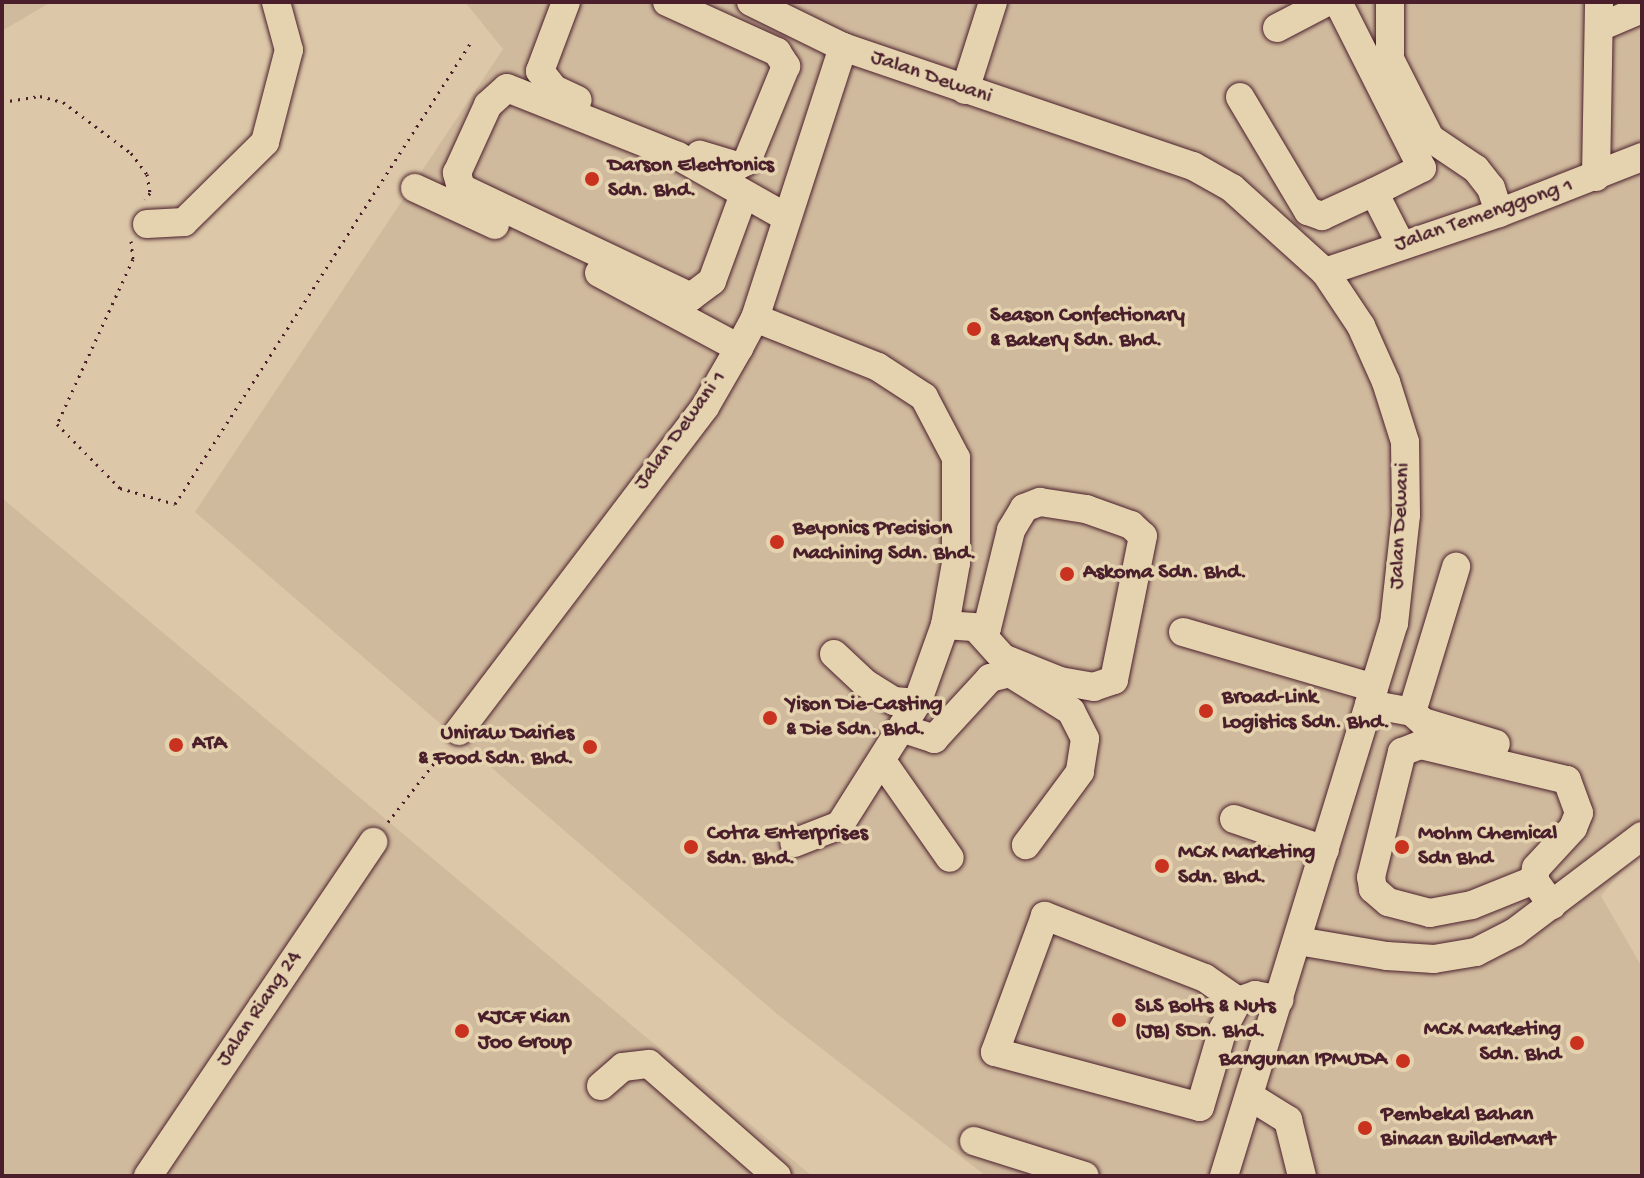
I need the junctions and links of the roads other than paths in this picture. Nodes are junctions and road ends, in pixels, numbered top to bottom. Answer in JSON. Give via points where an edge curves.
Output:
{"nodes":[{"id":1,"x":276,"y":2,"type":"edge"},
{"id":2,"x":566,"y":2,"type":"edge"},
{"id":3,"x":667,"y":2,"type":"edge"},
{"id":4,"x":993,"y":2,"type":"edge"},
{"id":5,"x":1327,"y":2,"type":"edge"},
{"id":6,"x":1338,"y":2,"type":"edge"},
{"id":7,"x":1390,"y":2,"type":"edge"},
{"id":8,"x":756,"y":3,"type":"edge"},
{"id":9,"x":695,"y":9,"type":"edge"},
{"id":10,"x":1642,"y":9,"type":"edge"},
{"id":11,"x":1600,"y":14,"type":"edge"},
{"id":12,"x":1277,"y":28,"type":"dead end"},
{"id":13,"x":843,"y":47,"type":"junction"},
{"id":14,"x":965,"y":90,"type":"junction"},
{"id":15,"x":1240,"y":97,"type":"dead end"},
{"id":16,"x":1642,"y":157,"type":"edge"},
{"id":17,"x":1596,"y":177,"type":"junction"},
{"id":18,"x":415,"y":188,"type":"dead end"},
{"id":19,"x":1374,"y":192,"type":"junction"},
{"id":20,"x":744,"y":194,"type":"junction"},
{"id":21,"x":1499,"y":213,"type":"junction"},
{"id":22,"x":786,"y":217,"type":"junction"},
{"id":23,"x":140,"y":219,"type":"road end"},
{"id":24,"x":1401,"y":245,"type":"junction"},
{"id":25,"x":1325,"y":272,"type":"junction"},
{"id":26,"x":755,"y":318,"type":"junction"},
{"id":27,"x":739,"y":348,"type":"junction"},
{"id":28,"x":1456,"y":567,"type":"dead end"},
{"id":29,"x":945,"y":625,"type":"junction"},
{"id":30,"x":979,"y":631,"type":"junction"},
{"id":31,"x":1183,"y":632,"type":"dead end"},
{"id":32,"x":834,"y":654,"type":"dead end"},
{"id":33,"x":1371,"y":696,"type":"junction"},
{"id":34,"x":917,"y":703,"type":"junction"},
{"id":35,"x":1412,"y":712,"type":"junction"},
{"id":36,"x":904,"y":729,"type":"junction"},
{"id":37,"x":459,"y":731,"type":"road end"},
{"id":38,"x":1496,"y":744,"type":"dead end"},
{"id":39,"x":882,"y":761,"type":"junction"},
{"id":40,"x":1234,"y":819,"type":"dead end"},
{"id":41,"x":1642,"y":836,"type":"edge"},
{"id":42,"x":373,"y":842,"type":"road end"},
{"id":43,"x":794,"y":843,"type":"dead end"},
{"id":44,"x":1026,"y":845,"type":"dead end"},
{"id":45,"x":1325,"y":850,"type":"junction"},
{"id":46,"x":950,"y":858,"type":"dead end"},
{"id":47,"x":1534,"y":880,"type":"junction"},
{"id":48,"x":1552,"y":905,"type":"junction"},
{"id":49,"x":1298,"y":941,"type":"junction"},
{"id":50,"x":1280,"y":1000,"type":"junction"},
{"id":51,"x":1238,"y":1001,"type":"junction"},
{"id":52,"x":601,"y":1086,"type":"dead end"},
{"id":53,"x":1251,"y":1097,"type":"junction"},
{"id":54,"x":974,"y":1141,"type":"dead end"},
{"id":55,"x":773,"y":1175,"type":"edge"},
{"id":56,"x":148,"y":1176,"type":"edge"},
{"id":57,"x":1085,"y":1176,"type":"edge"},
{"id":58,"x":1224,"y":1176,"type":"edge"},
{"id":59,"x":1302,"y":1176,"type":"edge"}],
"edges":[{"from":1,"to":23,"type":"street","via":[[289,50],[265,142],[184,222]]},
{"from":2,"to":9,"type":"street","via":[[540,71],[544,81],[696,153],[737,166],[747,161],[786,66],[777,52]]},
{"from":3,"to":9,"type":"street"},
{"from":4,"to":14,"type":"street"},
{"from":5,"to":12,"type":"street"},
{"from":6,"to":19,"type":"street","via":[[1422,168]]},
{"from":7,"to":21,"type":"street","via":[[1390,59],[1446,153],[1476,169],[1491,188]]},
{"from":8,"to":13,"type":"street","name":"Jalan Dewani"},
{"from":10,"to":11,"type":"street"},
{"from":11,"to":17,"type":"street"},
{"from":13,"to":14,"type":"street","name":"Jalan Dewani"},
{"from":13,"to":22,"type":"street","name":"Jalan Dewani 1"},
{"from":14,"to":25,"type":"street","name":"Jalan Dewani","via":[[1193,166],[1269,216]]},
{"from":15,"to":19,"type":"street","via":[[1308,211],[1322,216]]},
{"from":16,"to":17,"type":"street","name":"Jalan Temenggong 1"},
{"from":17,"to":21,"type":"street","name":"Jalan Temenggong 1"},
{"from":18,"to":27,"type":"street","via":[[583,264]]},
{"from":19,"to":24,"type":"street"},
{"from":20,"to":20,"type":"street","via":[[678,156],[507,88],[488,105],[457,173],[461,188],[691,297],[712,281]]},
{"from":20,"to":22,"type":"street"},
{"from":21,"to":24,"type":"street","name":"Jalan Temenggong 1"},
{"from":22,"to":26,"type":"street","name":"Jalan Dewani 1"},
{"from":24,"to":25,"type":"street","name":"Jalan Temenggong 1"},
{"from":25,"to":33,"type":"street","name":"Jalan Dewani","via":[[1361,326],[1405,442],[1406,515],[1394,623]]},
{"from":26,"to":27,"type":"street","name":"Jalan Dewani 1"},
{"from":26,"to":29,"type":"street","via":[[878,367],[924,397],[956,458],[956,563]]},
{"from":27,"to":37,"type":"street","name":"Jalan Dewani 1","via":[[705,407]]},
{"from":28,"to":35,"type":"street"},
{"from":29,"to":30,"type":"street"},
{"from":29,"to":34,"type":"street"},
{"from":30,"to":30,"type":"street","via":[[992,619],[1011,530],[1024,508],[1040,502],[1086,509],[1131,525],[1143,536],[1145,547],[1114,680],[1094,687],[1060,681],[1003,658]]},
{"from":31,"to":33,"type":"street"},
{"from":32,"to":34,"type":"street","via":[[894,701]]},
{"from":33,"to":35,"type":"street"},
{"from":33,"to":45,"type":"street","name":"Jalan Dewani"},
{"from":34,"to":36,"type":"street"},
{"from":35,"to":38,"type":"street","via":[[1423,722]]},
{"from":36,"to":39,"type":"street"},
{"from":36,"to":44,"type":"street","via":[[934,739],[990,678],[1010,673],[1071,711],[1085,739],[1080,772]]},
{"from":39,"to":43,"type":"street","via":[[840,825]]},
{"from":39,"to":46,"type":"street"},
{"from":40,"to":45,"type":"street"},
{"from":41,"to":48,"type":"street"},
{"from":42,"to":56,"type":"street","name":"Jalan Riang 24"},
{"from":45,"to":49,"type":"street","name":"Jalan Dewani"},
{"from":47,"to":47,"type":"street","via":[[1472,905],[1430,913],[1388,902],[1373,889],[1371,877],[1402,752],[1420,745],[1567,780],[1579,813],[1573,828],[1536,868]]},
{"from":47,"to":48,"type":"street"},
{"from":48,"to":49,"type":"street","via":[[1496,944],[1434,959]]},
{"from":49,"to":50,"type":"street","name":"Jalan Dewani"},
{"from":50,"to":51,"type":"street","via":[[1255,995]]},
{"from":50,"to":53,"type":"street","name":"Jalan Dewani"},
{"from":51,"to":51,"type":"street","via":[[1223,1029],[1200,1107],[995,1052],[1045,916],[1205,978]]},
{"from":52,"to":55,"type":"street","via":[[623,1067],[649,1064]]},
{"from":53,"to":58,"type":"street","name":"Jalan Dewani"},
{"from":53,"to":59,"type":"street","via":[[1288,1120]]},
{"from":54,"to":57,"type":"street"}]}
